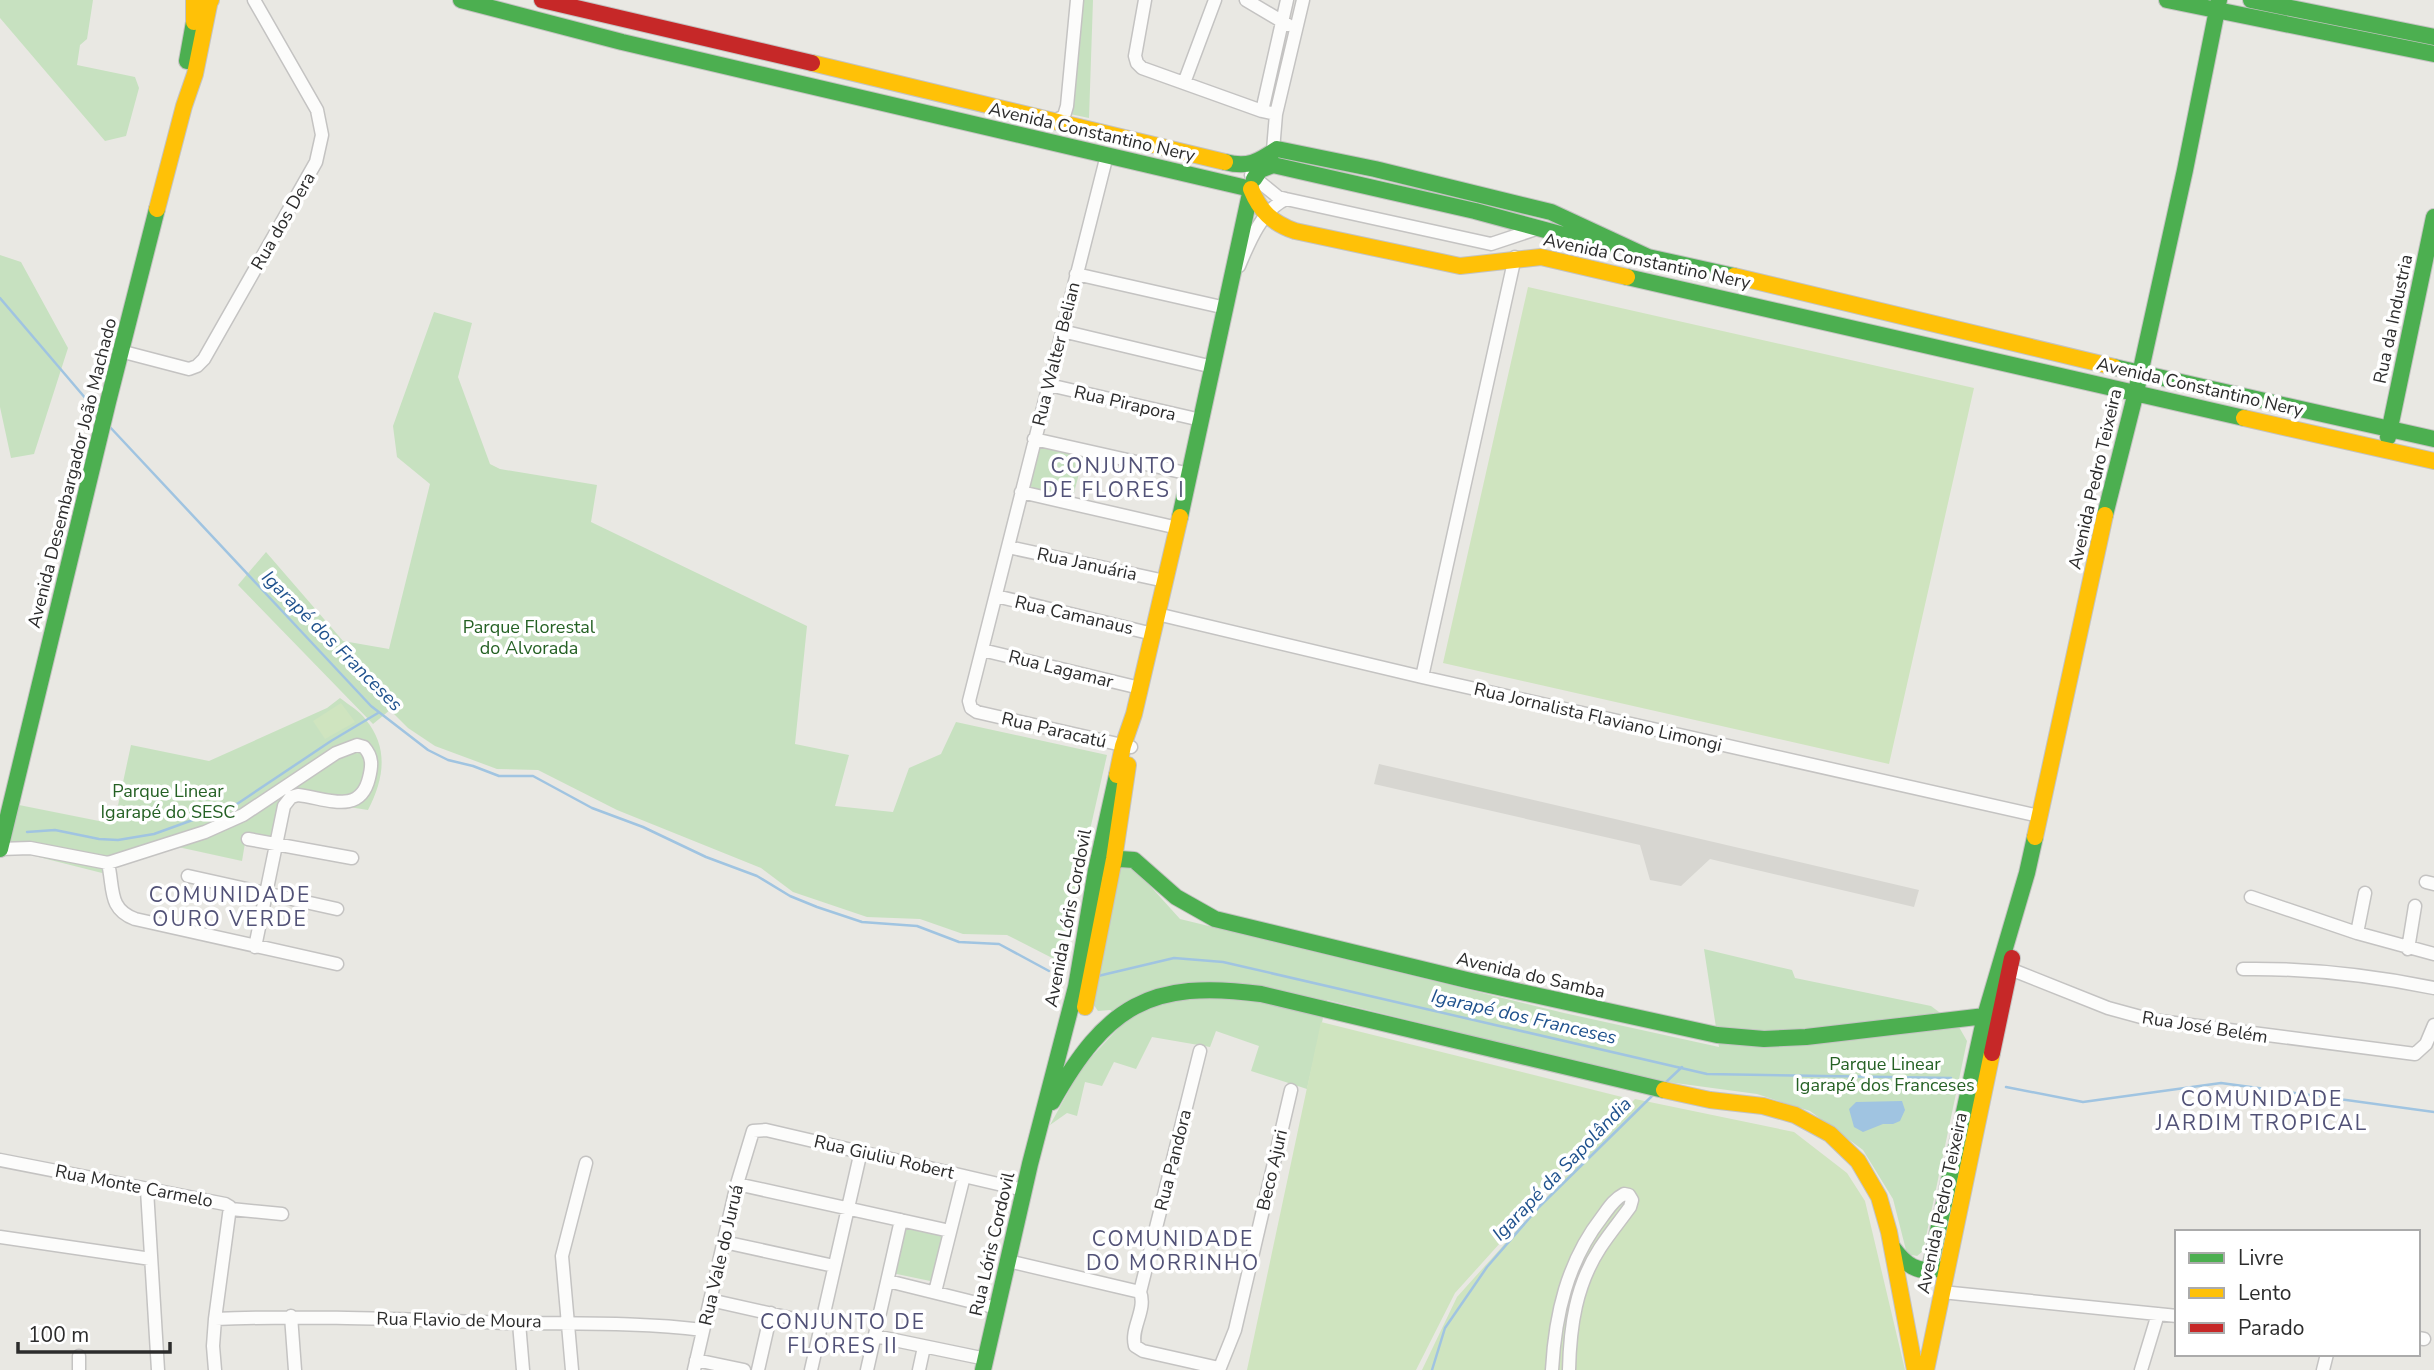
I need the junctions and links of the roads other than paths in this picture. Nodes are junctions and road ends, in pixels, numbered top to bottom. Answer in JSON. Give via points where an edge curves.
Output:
{"nodes":[{"id":1,"x":254,"y":0,"type":"edge"},
{"id":2,"x":443,"y":0,"type":"edge"},
{"id":3,"x":461,"y":0,"type":"edge"},
{"id":4,"x":542,"y":0,"type":"edge"},
{"id":5,"x":1077,"y":0,"type":"edge"},
{"id":6,"x":1145,"y":0,"type":"edge"},
{"id":7,"x":1215,"y":0,"type":"edge"},
{"id":8,"x":1246,"y":0,"type":"edge"},
{"id":9,"x":1287,"y":0,"type":"edge"},
{"id":10,"x":1303,"y":0,"type":"edge"},
{"id":11,"x":2167,"y":0,"type":"edge"},
{"id":12,"x":204,"y":1,"type":"edge"},
{"id":13,"x":2218,"y":5,"type":"edge"},
{"id":14,"x":597,"y":6,"type":"edge"},
{"id":15,"x":489,"y":8,"type":"junction"},
{"id":16,"x":2251,"y":8,"type":"edge"},
{"id":17,"x":1281,"y":22,"type":"junction"},
{"id":18,"x":1296,"y":28,"type":"junction"},
{"id":19,"x":2434,"y":37,"type":"edge"},
{"id":20,"x":2208,"y":46,"type":"junction"},
{"id":21,"x":2434,"y":54,"type":"edge"},
{"id":22,"x":1184,"y":83,"type":"junction"},
{"id":23,"x":184,"y":106,"type":"junction"},
{"id":24,"x":1262,"y":111,"type":"junction"},
{"id":25,"x":1276,"y":114,"type":"junction"},
{"id":26,"x":1055,"y":120,"type":"junction"},
{"id":27,"x":1273,"y":150,"type":"junction"},
{"id":28,"x":1107,"y":155,"type":"junction"},
{"id":29,"x":1241,"y":166,"type":"junction"},
{"id":30,"x":1253,"y":183,"type":"junction"},
{"id":31,"x":1286,"y":199,"type":"junction"},
{"id":32,"x":1266,"y":215,"type":"junction"},
{"id":33,"x":2434,"y":217,"type":"edge"},
{"id":34,"x":1536,"y":229,"type":"junction"},
{"id":35,"x":1515,"y":257,"type":"junction"},
{"id":36,"x":1648,"y":257,"type":"junction"},
{"id":37,"x":1076,"y":274,"type":"junction"},
{"id":38,"x":1230,"y":288,"type":"junction"},
{"id":39,"x":1226,"y":308,"type":"junction"},
{"id":40,"x":1062,"y":331,"type":"junction"},
{"id":41,"x":121,"y":351,"type":"junction"},
{"id":42,"x":1213,"y":367,"type":"junction"},
{"id":43,"x":2139,"y":373,"type":"junction"},
{"id":44,"x":1049,"y":385,"type":"junction"},
{"id":45,"x":2136,"y":392,"type":"junction"},
{"id":46,"x":1201,"y":420,"type":"junction"},
{"id":47,"x":2389,"y":429,"type":"junction"},
{"id":48,"x":1034,"y":439,"type":"junction"},
{"id":49,"x":2434,"y":439,"type":"edge"},
{"id":50,"x":2386,"y":449,"type":"junction"},
{"id":51,"x":2434,"y":461,"type":"edge"},
{"id":52,"x":1189,"y":474,"type":"junction"},
{"id":53,"x":1021,"y":492,"type":"junction"},
{"id":54,"x":1178,"y":528,"type":"junction"},
{"id":55,"x":1008,"y":547,"type":"junction"},
{"id":56,"x":1165,"y":581,"type":"junction"},
{"id":57,"x":996,"y":596,"type":"junction"},
{"id":58,"x":1157,"y":614,"type":"junction"},
{"id":59,"x":1153,"y":634,"type":"junction"},
{"id":60,"x":982,"y":650,"type":"junction"},
{"id":61,"x":1422,"y":677,"type":"junction"},
{"id":62,"x":1140,"y":688,"type":"junction"},
{"id":63,"x":977,"y":712,"type":"joint"},
{"id":64,"x":1127,"y":746,"type":"junction"},
{"id":65,"x":272,"y":796,"type":"junction"},
{"id":66,"x":284,"y":806,"type":"junction"},
{"id":67,"x":2039,"y":816,"type":"junction"},
{"id":68,"x":3,"y":822,"type":"edge"},
{"id":69,"x":248,"y":839,"type":"dead end"},
{"id":70,"x":276,"y":844,"type":"junction"},
{"id":71,"x":0,"y":849,"type":"edge"},
{"id":72,"x":352,"y":858,"type":"dead end"},
{"id":73,"x":1114,"y":859,"type":"junction"},
{"id":74,"x":108,"y":863,"type":"junction"},
{"id":75,"x":1096,"y":870,"type":"junction"},
{"id":76,"x":188,"y":876,"type":"dead end"},
{"id":77,"x":2025,"y":880,"type":"junction"},
{"id":78,"x":2365,"y":893,"type":"dead end"},
{"id":79,"x":267,"y":895,"type":"junction"},
{"id":80,"x":2251,"y":897,"type":"dead end"},
{"id":81,"x":2415,"y":906,"type":"dead end"},
{"id":82,"x":337,"y":909,"type":"dead end"},
{"id":83,"x":2357,"y":933,"type":"junction"},
{"id":84,"x":255,"y":947,"type":"junction"},
{"id":85,"x":2408,"y":949,"type":"junction"},
{"id":86,"x":2434,"y":954,"type":"edge"},
{"id":87,"x":1088,"y":955,"type":"junction"},
{"id":88,"x":337,"y":964,"type":"dead end"},
{"id":89,"x":2010,"y":969,"type":"junction"},
{"id":90,"x":2243,"y":969,"type":"dead end"},
{"id":91,"x":1076,"y":987,"type":"junction"},
{"id":92,"x":2434,"y":988,"type":"edge"},
{"id":93,"x":1085,"y":1007,"type":"junction"},
{"id":94,"x":1985,"y":1016,"type":"junction"},
{"id":95,"x":1116,"y":1018,"type":"junction"},
{"id":96,"x":2434,"y":1025,"type":"edge"},
{"id":97,"x":1980,"y":1036,"type":"junction"},
{"id":98,"x":1200,"y":1051,"type":"dead end"},
{"id":99,"x":1994,"y":1053,"type":"junction"},
{"id":100,"x":1291,"y":1090,"type":"dead end"},
{"id":101,"x":1040,"y":1126,"type":"junction"},
{"id":102,"x":749,"y":1140,"type":"joint"},
{"id":103,"x":861,"y":1152,"type":"junction"},
{"id":104,"x":0,"y":1160,"type":"edge"},
{"id":105,"x":586,"y":1163,"type":"dead end"},
{"id":106,"x":964,"y":1176,"type":"junction"},
{"id":107,"x":737,"y":1184,"type":"junction"},
{"id":108,"x":1024,"y":1189,"type":"junction"},
{"id":109,"x":147,"y":1190,"type":"junction"},
{"id":110,"x":847,"y":1208,"type":"junction"},
{"id":111,"x":231,"y":1209,"type":"junction"},
{"id":112,"x":282,"y":1214,"type":"dead end"},
{"id":113,"x":901,"y":1220,"type":"junction"},
{"id":114,"x":950,"y":1231,"type":"junction"},
{"id":115,"x":0,"y":1237,"type":"edge"},
{"id":116,"x":724,"y":1242,"type":"junction"},
{"id":117,"x":1892,"y":1246,"type":"junction"},
{"id":118,"x":151,"y":1259,"type":"junction"},
{"id":119,"x":1008,"y":1261,"type":"junction"},
{"id":120,"x":1948,"y":1263,"type":"junction"},
{"id":121,"x":834,"y":1266,"type":"junction"},
{"id":122,"x":1929,"y":1272,"type":"junction"},
{"id":123,"x":888,"y":1281,"type":"junction"},
{"id":124,"x":935,"y":1292,"type":"junction"},
{"id":125,"x":1140,"y":1292,"type":"junction"},
{"id":126,"x":1942,"y":1292,"type":"junction"},
{"id":127,"x":710,"y":1300,"type":"junction"},
{"id":128,"x":997,"y":1308,"type":"junction"},
{"id":129,"x":771,"y":1313,"type":"junction"},
{"id":130,"x":2158,"y":1314,"type":"junction"},
{"id":131,"x":290,"y":1316,"type":"junction"},
{"id":132,"x":2175,"y":1316,"type":"edge"},
{"id":133,"x":215,"y":1319,"type":"junction"},
{"id":134,"x":566,"y":1322,"type":"junction"},
{"id":135,"x":520,"y":1323,"type":"junction"},
{"id":136,"x":821,"y":1325,"type":"junction"},
{"id":137,"x":703,"y":1330,"type":"junction"},
{"id":138,"x":876,"y":1336,"type":"junction"},
{"id":139,"x":1554,"y":1337,"type":"junction"},
{"id":140,"x":1570,"y":1338,"type":"junction"},
{"id":141,"x":924,"y":1347,"type":"junction"},
{"id":142,"x":79,"y":1356,"type":"dead end"},
{"id":143,"x":1173,"y":1364,"type":"edge"},
{"id":144,"x":695,"y":1365,"type":"edge"},
{"id":145,"x":984,"y":1365,"type":"edge"},
{"id":146,"x":1219,"y":1369,"type":"edge"},
{"id":147,"x":79,"y":1370,"type":"edge"},
{"id":148,"x":158,"y":1370,"type":"edge"},
{"id":149,"x":215,"y":1370,"type":"edge"},
{"id":150,"x":295,"y":1370,"type":"edge"},
{"id":151,"x":523,"y":1370,"type":"edge"},
{"id":152,"x":572,"y":1370,"type":"edge"},
{"id":153,"x":744,"y":1370,"type":"edge"},
{"id":154,"x":758,"y":1370,"type":"edge"},
{"id":155,"x":811,"y":1370,"type":"edge"},
{"id":156,"x":867,"y":1370,"type":"edge"},
{"id":157,"x":919,"y":1370,"type":"edge"},
{"id":158,"x":1552,"y":1370,"type":"edge"},
{"id":159,"x":1569,"y":1370,"type":"edge"},
{"id":160,"x":1915,"y":1370,"type":"edge"},
{"id":161,"x":1926,"y":1370,"type":"edge"},
{"id":162,"x":2141,"y":1370,"type":"edge"}],
"edges":[{"from":1,"to":41,"type":"street","name":"Rua dos Dera","via":[[317,110],[322,135],[316,162],[204,359],[189,369]]},
{"from":2,"to":15,"type":"main road"},
{"from":3,"to":15,"type":"main road","name":"Avenida Constantino Nery"},
{"from":4,"to":14,"type":"main road","name":"Avenida Constantino Nery"},
{"from":5,"to":26,"type":"street","via":[[1067,106],[1064,116]]},
{"from":6,"to":22,"type":"street","via":[[1137,63]]},
{"from":7,"to":22,"type":"street"},
{"from":8,"to":17,"type":"street"},
{"from":9,"to":17,"type":"street"},
{"from":10,"to":18,"type":"street"},
{"from":11,"to":13,"type":"main road"},
{"from":12,"to":23,"type":"main road","name":"Avenida Desembargador João Machado","via":[[195,74]]},
{"from":12,"to":23,"type":"main road","name":"Avenida Desembargador João Machado","via":[[194,22]]},
{"from":13,"to":16,"type":"main road"},
{"from":13,"to":20,"type":"main road","name":"Avenida Pedro Teixeira"},
{"from":14,"to":26,"type":"main road","name":"Avenida Constantino Nery"},
{"from":15,"to":28,"type":"main road","name":"Avenida Constantino Nery"},
{"from":16,"to":19,"type":"main road"},
{"from":16,"to":20,"type":"main road"},
{"from":16,"to":21,"type":"main road"},
{"from":17,"to":18,"type":"street"},
{"from":17,"to":24,"type":"street"},
{"from":18,"to":25,"type":"street"},
{"from":20,"to":43,"type":"main road","name":"Avenida Pedro Teixeira"},
{"from":22,"to":24,"type":"street"},
{"from":23,"to":41,"type":"main road","name":"Avenida Desembargador João Machado"},
{"from":24,"to":25,"type":"street"},
{"from":25,"to":27,"type":"street"},
{"from":26,"to":29,"type":"main road","name":"Avenida Constantino Nery"},
{"from":27,"to":29,"type":"main road","via":[[1261,160]]},
{"from":27,"to":36,"type":"main road","name":"Avenida Constantino Nery","via":[[1375,169],[1551,212]]},
{"from":28,"to":30,"type":"main road","name":"Avenida Constantino Nery"},
{"from":28,"to":37,"type":"street","name":"Rua Walter Belian"},
{"from":29,"to":30,"type":"street"},
{"from":30,"to":31,"type":"street"},
{"from":30,"to":32,"type":"main road","via":[[1257,203]]},
{"from":30,"to":34,"type":"main road","via":[[1260,170],[1273,165]]},
{"from":30,"to":38,"type":"main road","name":"Avenida Lóris Cordovil"},
{"from":31,"to":32,"type":"street","name":"Avenida Lóris Cordovil"},
{"from":31,"to":34,"type":"street","via":[[1491,244]]},
{"from":32,"to":35,"type":"main road","name":"Avenida Constantino Nery","via":[[1280,227],[1295,231],[1460,266]]},
{"from":32,"to":38,"type":"street","name":"Avenida Lóris Cordovil"},
{"from":33,"to":47,"type":"main road","name":"Rua da Industria"},
{"from":34,"to":36,"type":"main road"},
{"from":35,"to":45,"type":"main road","name":"Avenida Constantino Nery","via":[[1541,257],[1608,270]]},
{"from":35,"to":61,"type":"street"},
{"from":36,"to":43,"type":"main road","name":"Avenida Constantino Nery"},
{"from":37,"to":39,"type":"street"},
{"from":37,"to":40,"type":"street","name":"Rua Walter Belian"},
{"from":38,"to":39,"type":"main road","name":"Avenida Lóris Cordovil"},
{"from":39,"to":42,"type":"main road","name":"Avenida Lóris Cordovil"},
{"from":40,"to":42,"type":"street"},
{"from":40,"to":44,"type":"street","name":"Rua Walter Belian"},
{"from":41,"to":68,"type":"main road","name":"Avenida Desembargador João Machado"},
{"from":42,"to":46,"type":"main road","name":"Avenida Lóris Cordovil"},
{"from":43,"to":45,"type":"main road","name":"Avenida Pedro Teixeira"},
{"from":43,"to":47,"type":"main road","name":"Avenida Constantino Nery"},
{"from":44,"to":46,"type":"street","name":"Rua Pirapora"},
{"from":44,"to":48,"type":"street","name":"Rua Walter Belian"},
{"from":45,"to":50,"type":"main road","name":"Avenida Constantino Nery"},
{"from":45,"to":67,"type":"main road","name":"Avenida Pedro Teixeira","via":[[2114,471]]},
{"from":46,"to":52,"type":"main road","name":"Avenida Lóris Cordovil"},
{"from":47,"to":49,"type":"main road","name":"Avenida Constantino Nery"},
{"from":47,"to":50,"type":"main road","name":"Rua da Industria"},
{"from":48,"to":52,"type":"street"},
{"from":48,"to":53,"type":"street","name":"Rua Walter Belian"},
{"from":50,"to":51,"type":"main road","name":"Avenida Constantino Nery"},
{"from":52,"to":54,"type":"main road","name":"Avenida Lóris Cordovil"},
{"from":53,"to":54,"type":"street"},
{"from":53,"to":55,"type":"street","name":"Rua Walter Belian"},
{"from":54,"to":56,"type":"main road","name":"Avenida Lóris Cordovil"},
{"from":55,"to":56,"type":"street","name":"Rua Januária"},
{"from":55,"to":57,"type":"street","name":"Rua Walter Belian"},
{"from":56,"to":58,"type":"main road","name":"Avenida Lóris Cordovil"},
{"from":57,"to":59,"type":"street","name":"Rua Camanaus"},
{"from":57,"to":60,"type":"street","name":"Rua Walter Belian"},
{"from":58,"to":59,"type":"main road","name":"Avenida Lóris Cordovil"},
{"from":58,"to":61,"type":"street","name":"Rua Jornalista Flaviano Limongi"},
{"from":59,"to":62,"type":"main road","name":"Avenida Lóris Cordovil"},
{"from":60,"to":62,"type":"street","name":"Rua Lagamar"},
{"from":60,"to":63,"type":"street","name":"Rua Walter Belian","via":[[970,701]]},
{"from":61,"to":67,"type":"street","name":"Rua Jornalista Flaviano Limongi"},
{"from":62,"to":64,"type":"main road","name":"Avenida Lóris Cordovil"},
{"from":63,"to":64,"type":"street","name":"Rua Paracatú"},
{"from":64,"to":73,"type":"main road","name":"Avenida Lóris Cordovil"},
{"from":64,"to":75,"type":"main road","name":"Avenida Lóris Cordovil"},
{"from":65,"to":66,"type":"street"},
{"from":65,"to":66,"type":"street","via":[[336,753],[357,745],[369,752],[368,784],[355,801],[298,795]]},
{"from":65,"to":74,"type":"street","via":[[205,832]]},
{"from":66,"to":70,"type":"street"},
{"from":67,"to":77,"type":"main road","name":"Avenida Pedro Teixeira"},
{"from":68,"to":71,"type":"main road","name":"Avenida Desembargador João Machado"},
{"from":69,"to":70,"type":"street"},
{"from":70,"to":72,"type":"street"},
{"from":70,"to":79,"type":"street"},
{"from":71,"to":74,"type":"street","via":[[30,848]]},
{"from":73,"to":75,"type":"main road"},
{"from":73,"to":87,"type":"main road","name":"Avenida Lóris Cordovil"},
{"from":73,"to":94,"type":"main road","name":"Avenida do Samba","via":[[1138,861],[1174,896],[1215,919],[1717,1035],[1806,1037]]},
{"from":74,"to":84,"type":"street","via":[[115,903],[122,915]]},
{"from":75,"to":87,"type":"main road","name":"Avenida Lóris Cordovil"},
{"from":76,"to":79,"type":"street"},
{"from":77,"to":89,"type":"main road","name":"Avenida Pedro Teixeira"},
{"from":77,"to":94,"type":"main road","name":"Avenida Pedro Teixeira"},
{"from":78,"to":83,"type":"street"},
{"from":79,"to":82,"type":"street"},
{"from":79,"to":84,"type":"street"},
{"from":80,"to":83,"type":"street"},
{"from":81,"to":85,"type":"street"},
{"from":83,"to":85,"type":"street"},
{"from":84,"to":88,"type":"street"},
{"from":85,"to":86,"type":"street"},
{"from":87,"to":91,"type":"main road","name":"Avenida Lóris Cordovil"},
{"from":87,"to":93,"type":"main road","name":"Avenida Lóris Cordovil"},
{"from":89,"to":96,"type":"street","name":"Rua José Belém","via":[[2108,1008],[2152,1020],[2407,1054],[2420,1052]]},
{"from":89,"to":99,"type":"main road","name":"Avenida Pedro Teixeira"},
{"from":90,"to":92,"type":"street","via":[[2326,971]]},
{"from":91,"to":93,"type":"main road"},
{"from":91,"to":101,"type":"main road","name":"Avenida Lóris Cordovil"},
{"from":93,"to":95,"type":"main road","via":[[1101,1018]]},
{"from":94,"to":97,"type":"main road","name":"Avenida Pedro Teixeira"},
{"from":95,"to":101,"type":"main road","via":[[1079,1055]]},
{"from":95,"to":117,"type":"main road","via":[[1144,1001],[1173,992],[1236,989],[1693,1097],[1779,1110],[1830,1134],[1858,1161],[1880,1197]]},
{"from":97,"to":99,"type":"main road"},
{"from":97,"to":122,"type":"main road","name":"Avenida Pedro Teixeira"},
{"from":98,"to":125,"type":"street","name":"Rua Pandora"},
{"from":99,"to":120,"type":"main road","name":"Avenida Pedro Teixeira"},
{"from":100,"to":146,"type":"street","name":"Beco Ajuri","via":[[1235,1330]]},
{"from":101,"to":108,"type":"main road","name":"Rua Lóris Cordovil"},
{"from":102,"to":103,"type":"street","name":"Rua Giuliu Robert","via":[[753,1130],[766,1130]]},
{"from":102,"to":107,"type":"street","name":"Rua Vale do Juruá"},
{"from":103,"to":106,"type":"street","name":"Rua Giuliu Robert"},
{"from":103,"to":110,"type":"street"},
{"from":104,"to":109,"type":"street","name":"Rua Monte Carmelo"},
{"from":105,"to":134,"type":"street","via":[[562,1256]]},
{"from":106,"to":108,"type":"street","name":"Rua Giuliu Robert"},
{"from":106,"to":114,"type":"street"},
{"from":107,"to":110,"type":"street"},
{"from":107,"to":116,"type":"street","name":"Rua Vale do Juruá"},
{"from":108,"to":119,"type":"main road","name":"Rua Lóris Cordovil"},
{"from":109,"to":111,"type":"street","name":"Rua Monte Carmelo","via":[[225,1204]]},
{"from":109,"to":118,"type":"street"},
{"from":110,"to":113,"type":"street"},
{"from":110,"to":121,"type":"street"},
{"from":111,"to":112,"type":"street"},
{"from":111,"to":133,"type":"street","name":"Rua Monte Carmelo"},
{"from":113,"to":114,"type":"street"},
{"from":113,"to":123,"type":"street"},
{"from":114,"to":124,"type":"street"},
{"from":115,"to":118,"type":"street"},
{"from":116,"to":121,"type":"street"},
{"from":116,"to":127,"type":"street","name":"Rua Vale do Juruá"},
{"from":117,"to":122,"type":"main road","via":[[1906,1264]]},
{"from":117,"to":160,"type":"main road"},
{"from":118,"to":148,"type":"street"},
{"from":119,"to":125,"type":"street"},
{"from":119,"to":128,"type":"main road","name":"Rua Lóris Cordovil"},
{"from":120,"to":122,"type":"main road"},
{"from":120,"to":126,"type":"main road","name":"Avenida Pedro Teixeira"},
{"from":121,"to":136,"type":"street"},
{"from":123,"to":124,"type":"street"},
{"from":123,"to":138,"type":"street"},
{"from":124,"to":128,"type":"street"},
{"from":125,"to":143,"type":"street","name":"Rua Pandora","via":[[1133,1343]]},
{"from":126,"to":130,"type":"street"},
{"from":126,"to":161,"type":"main road","name":"Avenida Pedro Teixeira"},
{"from":127,"to":129,"type":"street"},
{"from":127,"to":137,"type":"street","name":"Rua Vale do Juruá"},
{"from":128,"to":145,"type":"main road","name":"Rua Lóris Cordovil"},
{"from":129,"to":136,"type":"street"},
{"from":129,"to":154,"type":"street"},
{"from":130,"to":132,"type":"street"},
{"from":130,"to":162,"type":"street"},
{"from":131,"to":133,"type":"street","name":"Rua Flavio de Moura"},
{"from":131,"to":135,"type":"street","name":"Rua Flavio de Moura"},
{"from":131,"to":150,"type":"street"},
{"from":133,"to":149,"type":"street","name":"Rua Monte Carmelo"},
{"from":134,"to":135,"type":"street","name":"Rua Flavio de Moura"},
{"from":134,"to":137,"type":"street","name":"Rua Flavio de Moura"},
{"from":134,"to":152,"type":"street"},
{"from":135,"to":151,"type":"street"},
{"from":136,"to":155,"type":"street"},
{"from":137,"to":144,"type":"street","name":"Rua Vale do Juruá"},
{"from":138,"to":141,"type":"street"},
{"from":138,"to":156,"type":"street"},
{"from":139,"to":140,"type":"street"},
{"from":139,"to":140,"type":"street","via":[[1574,1263],[1615,1200],[1629,1195],[1630,1208],[1587,1271]]},
{"from":139,"to":158,"type":"street"},
{"from":140,"to":159,"type":"street"},
{"from":141,"to":145,"type":"street"},
{"from":141,"to":157,"type":"street"},
{"from":142,"to":147,"type":"street"},
{"from":143,"to":146,"type":"street","name":"Rua Pandora"},
{"from":144,"to":153,"type":"street"}]}
